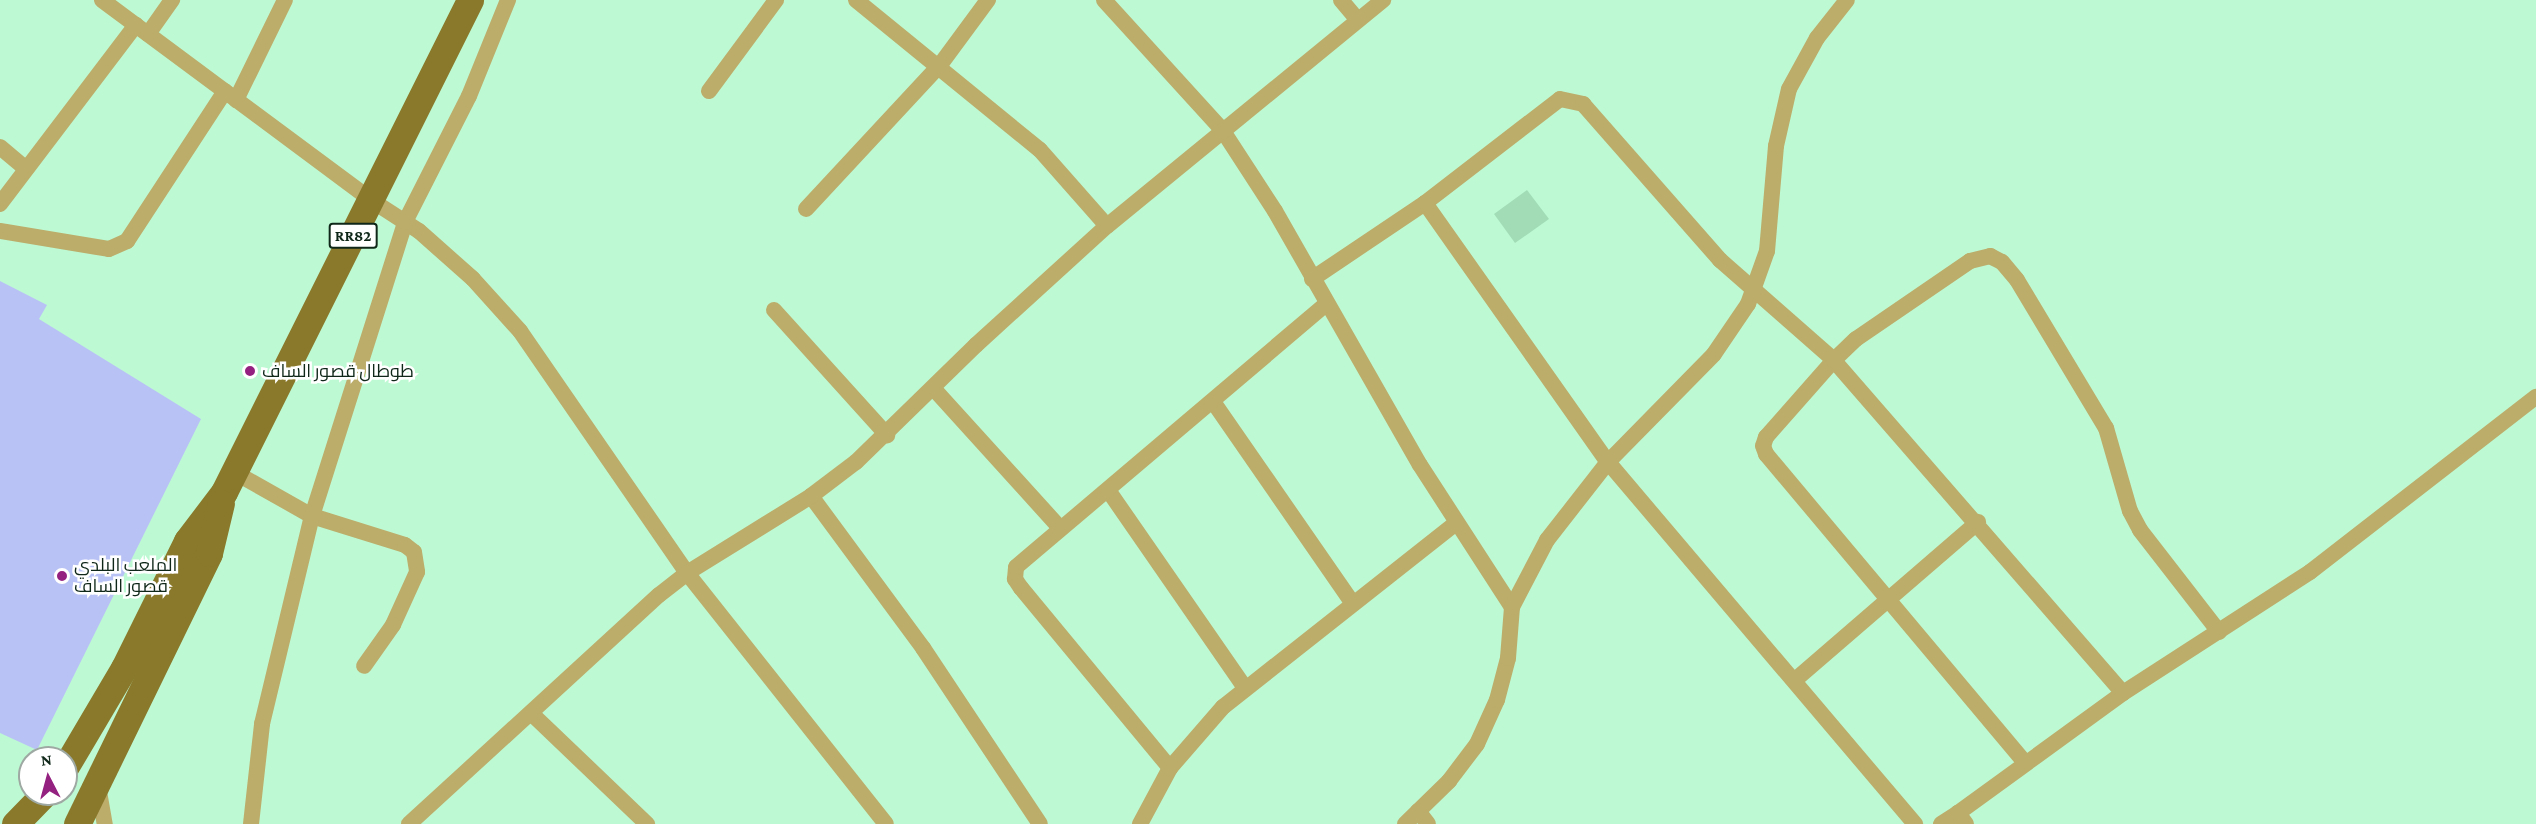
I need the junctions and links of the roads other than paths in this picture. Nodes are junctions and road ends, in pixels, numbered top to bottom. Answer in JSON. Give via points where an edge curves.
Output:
{"nodes":[{"id":1,"x":102,"y":0,"type":"edge"},
{"id":2,"x":172,"y":0,"type":"edge"},
{"id":3,"x":285,"y":0,"type":"edge"},
{"id":4,"x":470,"y":0,"type":"edge"},
{"id":5,"x":508,"y":0,"type":"edge"},
{"id":6,"x":776,"y":0,"type":"edge"},
{"id":7,"x":856,"y":0,"type":"edge"},
{"id":8,"x":988,"y":0,"type":"edge"},
{"id":9,"x":1104,"y":0,"type":"edge"},
{"id":10,"x":1341,"y":0,"type":"edge"},
{"id":11,"x":1383,"y":0,"type":"edge"},
{"id":12,"x":1847,"y":0,"type":"edge"},
{"id":13,"x":1357,"y":20,"type":"junction"},
{"id":14,"x":142,"y":29,"type":"junction"},
{"id":15,"x":940,"y":65,"type":"junction"},
{"id":16,"x":709,"y":91,"type":"dead end"},
{"id":17,"x":230,"y":95,"type":"junction"},
{"id":18,"x":1223,"y":131,"type":"junction"},
{"id":19,"x":0,"y":147,"type":"edge"},
{"id":20,"x":26,"y":169,"type":"junction"},
{"id":21,"x":371,"y":200,"type":"junction"},
{"id":22,"x":1425,"y":203,"type":"junction"},
{"id":23,"x":0,"y":204,"type":"edge"},
{"id":24,"x":806,"y":209,"type":"dead end"},
{"id":25,"x":405,"y":222,"type":"junction"},
{"id":26,"x":1107,"y":226,"type":"junction"},
{"id":27,"x":0,"y":231,"type":"edge"},
{"id":28,"x":1312,"y":279,"type":"junction"},
{"id":29,"x":1756,"y":290,"type":"junction"},
{"id":30,"x":1326,"y":304,"type":"junction"},
{"id":31,"x":774,"y":310,"type":"dead end"},
{"id":32,"x":1834,"y":360,"type":"junction"},
{"id":33,"x":934,"y":389,"type":"junction"},
{"id":34,"x":2536,"y":397,"type":"edge"},
{"id":35,"x":1214,"y":403,"type":"junction"},
{"id":36,"x":887,"y":435,"type":"junction"},
{"id":37,"x":1608,"y":462,"type":"junction"},
{"id":38,"x":229,"y":482,"type":"junction"},
{"id":39,"x":1108,"y":490,"type":"junction"},
{"id":40,"x":811,"y":496,"type":"junction"},
{"id":41,"x":312,"y":516,"type":"junction"},
{"id":42,"x":1978,"y":522,"type":"junction"},
{"id":43,"x":1456,"y":523,"type":"junction"},
{"id":44,"x":1059,"y":527,"type":"junction"},
{"id":45,"x":687,"y":573,"type":"junction"},
{"id":46,"x":1888,"y":599,"type":"junction"},
{"id":47,"x":1353,"y":604,"type":"junction"},
{"id":48,"x":1512,"y":607,"type":"junction"},
{"id":49,"x":2219,"y":632,"type":"junction"},
{"id":50,"x":364,"y":666,"type":"dead end"},
{"id":51,"x":1795,"y":680,"type":"junction"},
{"id":52,"x":1245,"y":688,"type":"junction"},
{"id":53,"x":2123,"y":693,"type":"junction"},
{"id":54,"x":533,"y":714,"type":"junction"},
{"id":55,"x":78,"y":746,"type":"edge"},
{"id":56,"x":2025,"y":763,"type":"junction"},
{"id":57,"x":1170,"y":768,"type":"junction"},
{"id":58,"x":98,"y":786,"type":"junction"},
{"id":59,"x":32,"y":806,"type":"edge"},
{"id":60,"x":1423,"y":818,"type":"edge"},
{"id":61,"x":1962,"y":818,"type":"edge"},
{"id":62,"x":418,"y":821,"type":"edge"},
{"id":63,"x":15,"y":824,"type":"edge"},
{"id":64,"x":78,"y":824,"type":"edge"},
{"id":65,"x":105,"y":824,"type":"edge"},
{"id":66,"x":251,"y":824,"type":"edge"},
{"id":67,"x":647,"y":824,"type":"edge"},
{"id":68,"x":886,"y":824,"type":"edge"},
{"id":69,"x":1040,"y":824,"type":"edge"},
{"id":70,"x":1140,"y":824,"type":"edge"},
{"id":71,"x":1405,"y":824,"type":"edge"},
{"id":72,"x":1915,"y":824,"type":"edge"},
{"id":73,"x":1941,"y":824,"type":"edge"}],
"edges":[{"from":1,"to":14,"type":"street"},
{"from":2,"to":14,"type":"street"},
{"from":3,"to":17,"type":"street"},
{"from":4,"to":21,"type":"main road","number":"RR82"},
{"from":5,"to":25,"type":"street","via":[[469,96]]},
{"from":6,"to":16,"type":"street"},
{"from":7,"to":15,"type":"street"},
{"from":8,"to":15,"type":"street"},
{"from":9,"to":18,"type":"street"},
{"from":10,"to":13,"type":"street"},
{"from":11,"to":13,"type":"street"},
{"from":12,"to":29,"type":"street","via":[[1803,63],[1781,114],[1770,234]]},
{"from":13,"to":18,"type":"street"},
{"from":14,"to":17,"type":"street"},
{"from":14,"to":20,"type":"street"},
{"from":15,"to":24,"type":"street"},
{"from":15,"to":26,"type":"street","via":[[1040,150]]},
{"from":17,"to":21,"type":"street"},
{"from":17,"to":27,"type":"street","via":[[128,242],[109,249]]},
{"from":18,"to":26,"type":"street"},
{"from":18,"to":28,"type":"street","via":[[1275,211]]},
{"from":19,"to":20,"type":"street"},
{"from":20,"to":23,"type":"street"},
{"from":21,"to":25,"type":"street"},
{"from":21,"to":38,"type":"main road","number":"RR82"},
{"from":22,"to":28,"type":"street"},
{"from":22,"to":29,"type":"street","via":[[1551,105],[1570,98],[1583,104],[1720,260]]},
{"from":22,"to":37,"type":"street"},
{"from":25,"to":41,"type":"street"},
{"from":25,"to":45,"type":"street","via":[[448,254],[520,331]]},
{"from":26,"to":33,"type":"street","via":[[976,345]]},
{"from":28,"to":30,"type":"street"},
{"from":29,"to":32,"type":"street"},
{"from":29,"to":37,"type":"street","via":[[1714,354]]},
{"from":30,"to":35,"type":"street"},
{"from":30,"to":43,"type":"street"},
{"from":31,"to":36,"type":"street"},
{"from":32,"to":42,"type":"street"},
{"from":32,"to":46,"type":"street","via":[[1766,436],[1763,446]]},
{"from":32,"to":49,"type":"street","via":[[1856,339],[1970,261],[1990,256],[2002,262],[2017,280],[2106,428],[2130,511],[2140,530]]},
{"from":33,"to":36,"type":"street"},
{"from":33,"to":44,"type":"street"},
{"from":34,"to":49,"type":"street","via":[[2310,572]]},
{"from":35,"to":39,"type":"street"},
{"from":35,"to":47,"type":"street"},
{"from":36,"to":40,"type":"street"},
{"from":37,"to":48,"type":"street","via":[[1547,540]]},
{"from":37,"to":51,"type":"street"},
{"from":38,"to":41,"type":"street"},
{"from":38,"to":55,"type":"main road","number":"RR82","via":[[187,541],[124,669]]},
{"from":38,"to":58,"type":"main road","number":"RR82","via":[[209,553]]},
{"from":39,"to":44,"type":"street"},
{"from":39,"to":52,"type":"street"},
{"from":40,"to":45,"type":"street"},
{"from":40,"to":69,"type":"street","via":[[923,648]]},
{"from":41,"to":50,"type":"street","via":[[405,545],[414,552],[417,572],[393,626]]},
{"from":41,"to":66,"type":"street","via":[[262,724]]},
{"from":42,"to":46,"type":"street"},
{"from":42,"to":53,"type":"street"},
{"from":43,"to":47,"type":"street"},
{"from":43,"to":48,"type":"street"},
{"from":44,"to":57,"type":"street","via":[[1016,567],[1015,579]]},
{"from":45,"to":54,"type":"street"},
{"from":45,"to":68,"type":"street"},
{"from":46,"to":51,"type":"street"},
{"from":46,"to":56,"type":"street"},
{"from":47,"to":52,"type":"street"},
{"from":48,"to":60,"type":"street","via":[[1508,658],[1497,700],[1481,735]]},
{"from":49,"to":53,"type":"street"},
{"from":51,"to":72,"type":"street"},
{"from":52,"to":57,"type":"street"},
{"from":53,"to":56,"type":"street"},
{"from":54,"to":62,"type":"street"},
{"from":54,"to":67,"type":"street"},
{"from":56,"to":61,"type":"street"},
{"from":57,"to":70,"type":"street"},
{"from":58,"to":64,"type":"main road","number":"RR82"},
{"from":58,"to":65,"type":"street"},
{"from":59,"to":63,"type":"main road"},
{"from":60,"to":71,"type":"street"},
{"from":61,"to":73,"type":"street"}]}
